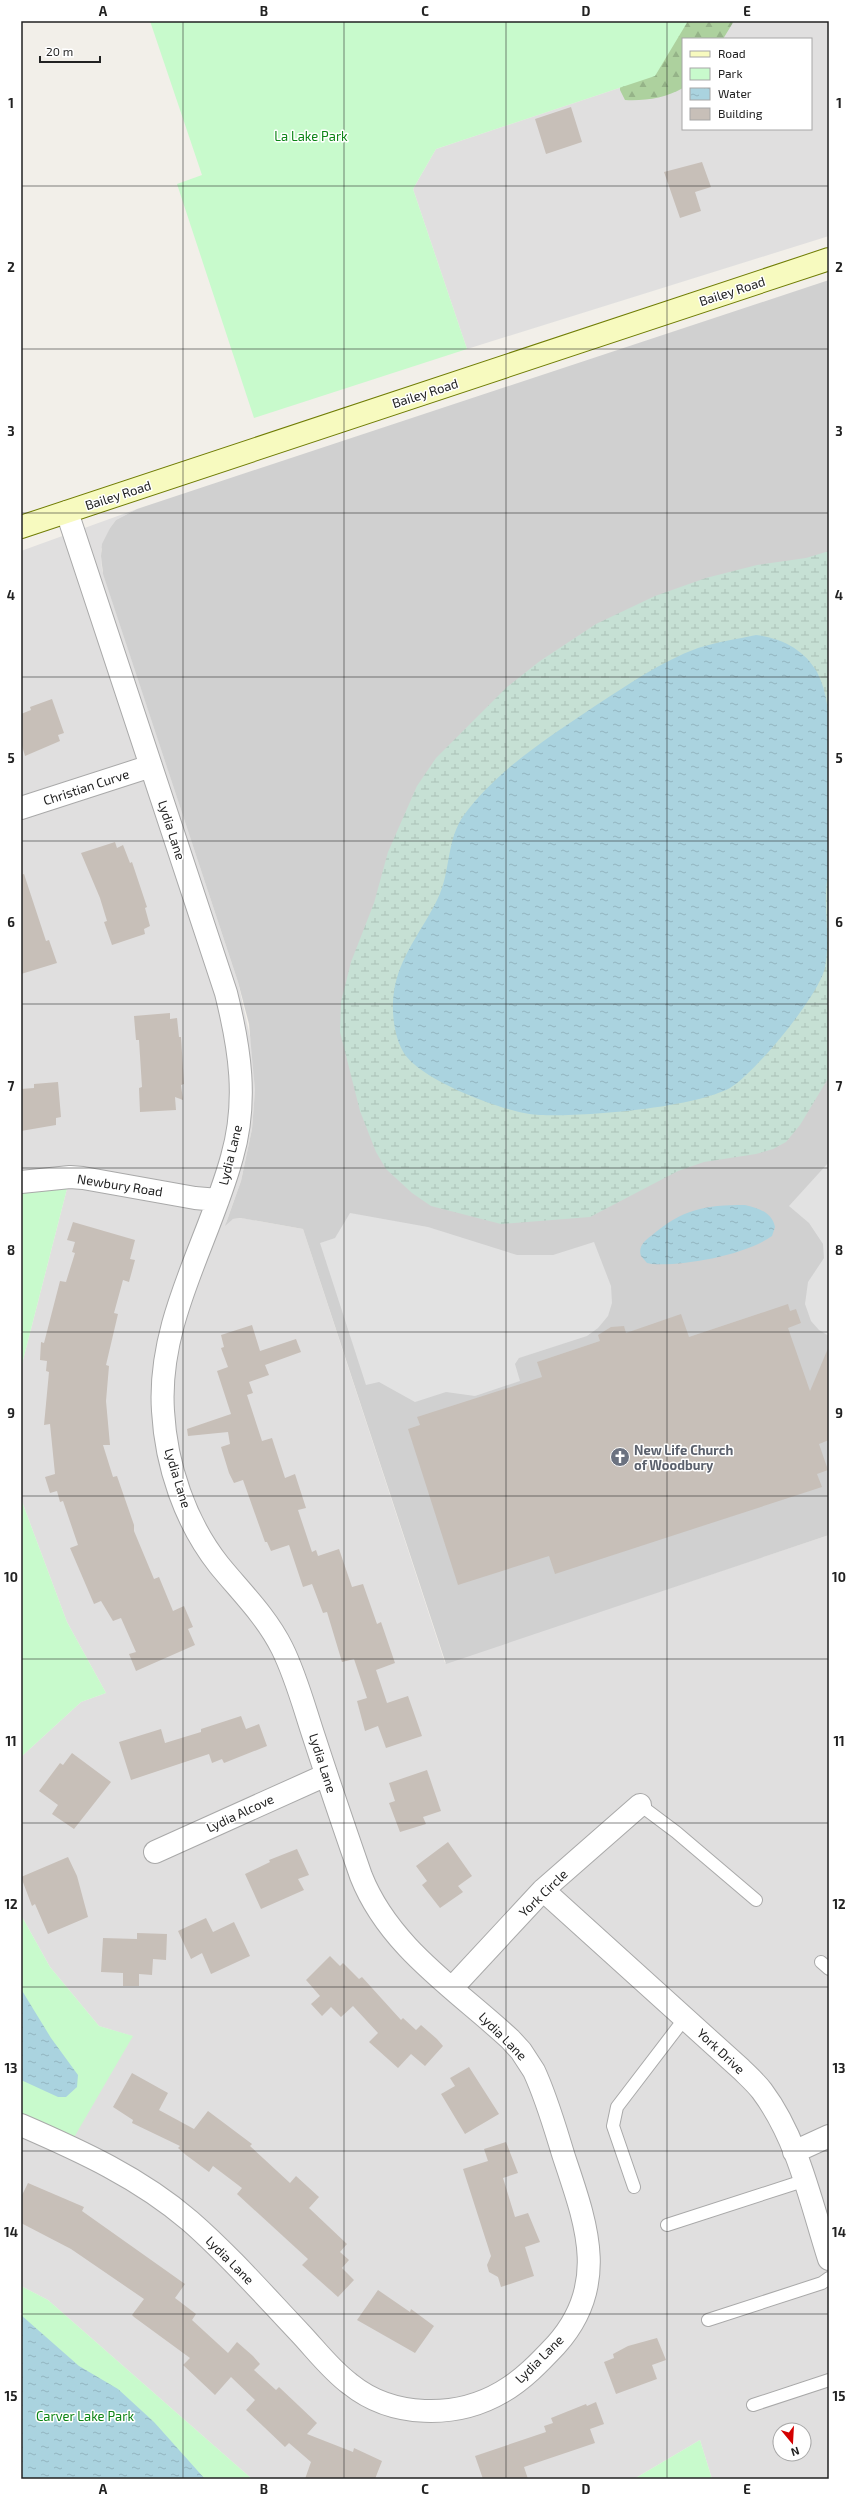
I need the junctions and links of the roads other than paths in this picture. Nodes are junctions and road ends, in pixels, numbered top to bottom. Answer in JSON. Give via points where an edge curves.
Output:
{"nodes":[{"id":1,"x":829,"y":259,"type":"edge"},
{"id":2,"x":67,"y":512,"type":"junction"},
{"id":3,"x":21,"y":527,"type":"edge"},
{"id":4,"x":151,"y":766,"type":"junction"},
{"id":5,"x":21,"y":808,"type":"edge"},
{"id":6,"x":21,"y":1182,"type":"edge"},
{"id":7,"x":218,"y":1200,"type":"junction"},
{"id":8,"x":326,"y":1775,"type":"junction"},
{"id":9,"x":640,"y":1805,"type":"joint"},
{"id":10,"x":155,"y":1852,"type":"dead end"},
{"id":11,"x":543,"y":1890,"type":"junction"},
{"id":12,"x":756,"y":1900,"type":"dead end"},
{"id":13,"x":452,"y":1988,"type":"junction"},
{"id":14,"x":685,"y":2018,"type":"junction"},
{"id":15,"x":21,"y":2125,"type":"edge"},
{"id":16,"x":829,"y":2136,"type":"edge"},
{"id":17,"x":794,"y":2152,"type":"junction"},
{"id":18,"x":803,"y":2181,"type":"junction"},
{"id":19,"x":634,"y":2187,"type":"dead end"},
{"id":20,"x":667,"y":2225,"type":"dead end"},
{"id":21,"x":829,"y":2259,"type":"edge"},
{"id":22,"x":829,"y":2278,"type":"edge"},
{"id":23,"x":708,"y":2320,"type":"dead end"},
{"id":24,"x":829,"y":2380,"type":"edge"},
{"id":25,"x":753,"y":2405,"type":"dead end"}],
"edges":[{"from":1,"to":2,"type":"main road","name":"Bailey Road"},
{"from":2,"to":3,"type":"main road","name":"Bailey Road"},
{"from":2,"to":4,"type":"street","name":"Lydia Lane"},
{"from":4,"to":5,"type":"street","name":"Christian Curve"},
{"from":4,"to":7,"type":"street","name":"Lydia Lane","via":[[226,993],[240,1053],[239,1117],[233,1155]]},
{"from":6,"to":7,"type":"street","name":"Newbury Road","via":[[83,1178]]},
{"from":7,"to":8,"type":"street","name":"Lydia Lane","via":[[178,1306],[168,1342],[162,1400],[167,1445],[178,1489],[200,1536],[217,1562],[261,1614],[282,1647]]},
{"from":8,"to":10,"type":"street","name":"Lydia Alcove"},
{"from":8,"to":13,"type":"street","name":"Lydia Lane","via":[[361,1876],[374,1904],[404,1944]]},
{"from":9,"to":11,"type":"street","name":"York Circle"},
{"from":9,"to":12,"type":"lane"},
{"from":11,"to":13,"type":"street","name":"York Circle"},
{"from":11,"to":14,"type":"street","name":"York Drive"},
{"from":13,"to":15,"type":"street","name":"Lydia Lane","via":[[510,2039],[530,2062],[542,2089],[584,2214],[589,2252],[589,2269],[584,2292],[573,2321],[562,2337],[516,2382],[495,2396],[466,2407],[443,2411],[414,2410],[379,2401],[355,2388],[338,2374],[213,2242],[178,2211],[117,2170]]},
{"from":14,"to":17,"type":"street","name":"York Drive","via":[[762,2090],[778,2116]]},
{"from":14,"to":19,"type":"lane","via":[[617,2107],[613,2126]]},
{"from":16,"to":17,"type":"street"},
{"from":17,"to":18,"type":"street","name":"York Drive"},
{"from":18,"to":20,"type":"lane"},
{"from":18,"to":21,"type":"street","name":"York Drive"},
{"from":22,"to":23,"type":"lane","via":[[822,2283]]},
{"from":24,"to":25,"type":"lane"}]}
